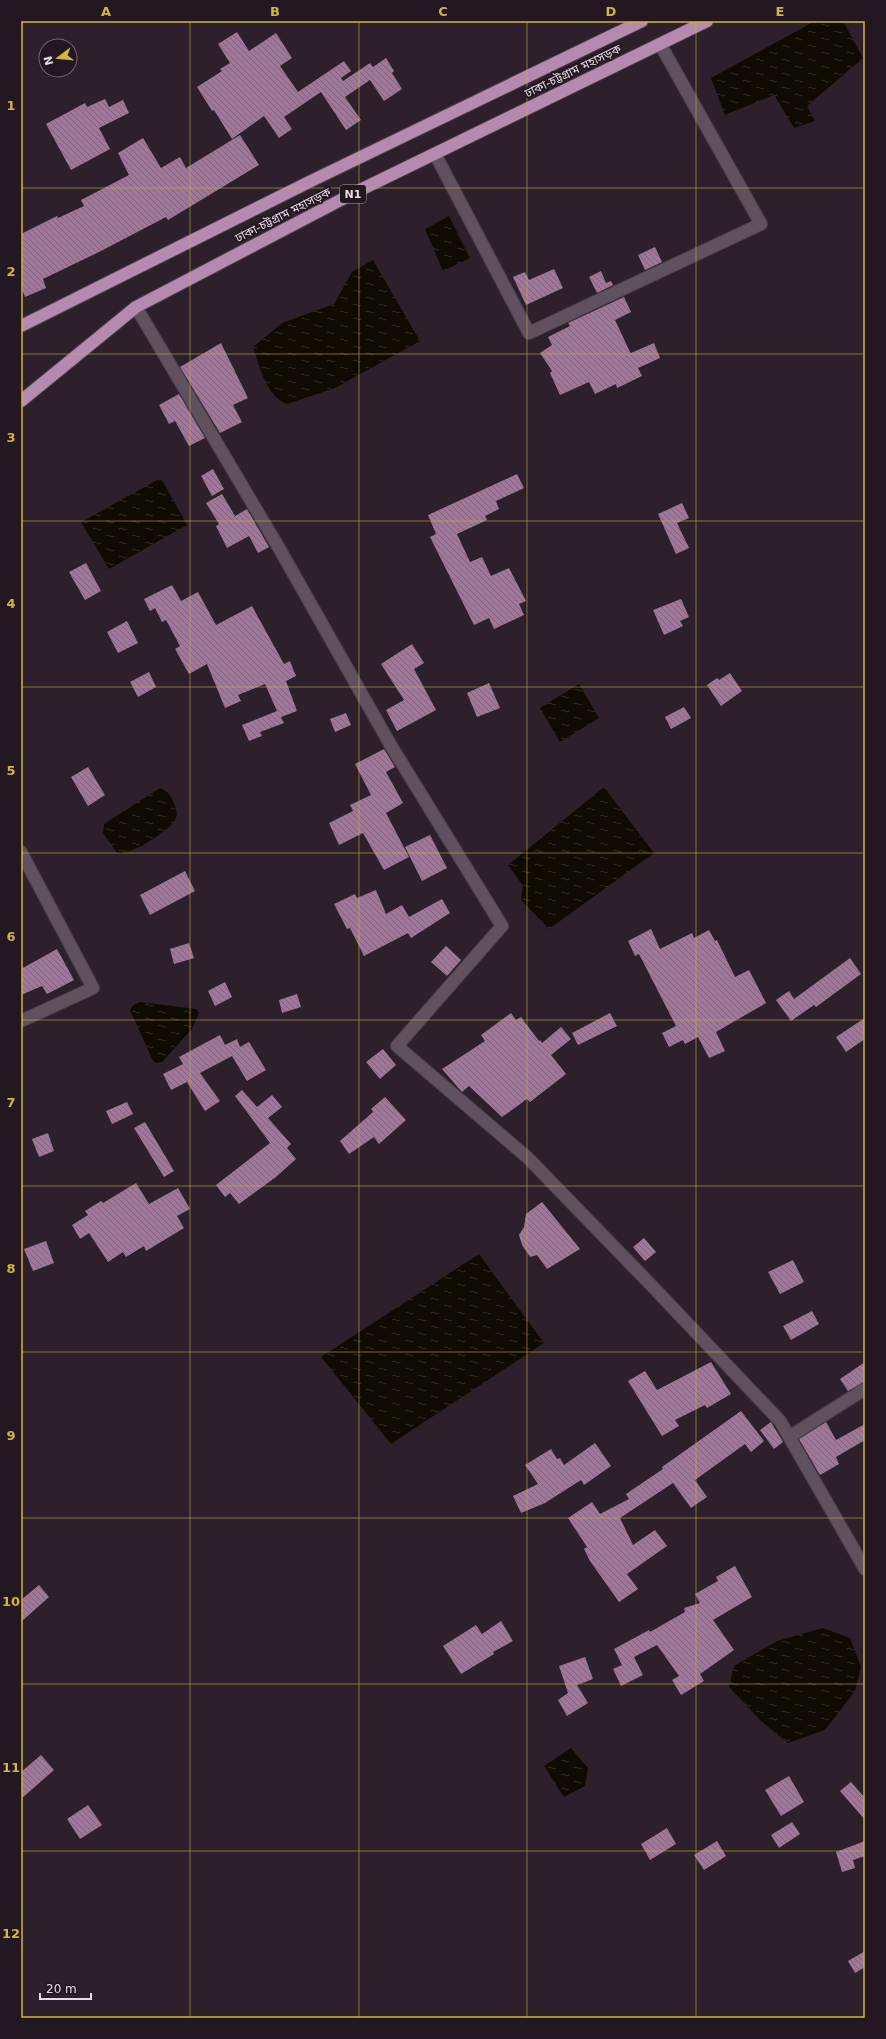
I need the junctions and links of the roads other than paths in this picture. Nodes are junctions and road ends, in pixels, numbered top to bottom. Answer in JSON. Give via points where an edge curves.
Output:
{"nodes":[{"id":1,"x":642,"y":21,"type":"edge"},
{"id":2,"x":707,"y":21,"type":"edge"},
{"id":3,"x":660,"y":44,"type":"junction"},
{"id":4,"x":435,"y":154,"type":"junction"},
{"id":5,"x":136,"y":307,"type":"junction"},
{"id":6,"x":21,"y":326,"type":"edge"},
{"id":7,"x":21,"y":401,"type":"edge"},
{"id":8,"x":21,"y":852,"type":"edge"},
{"id":9,"x":21,"y":1021,"type":"edge"},
{"id":10,"x":865,"y":1388,"type":"edge"},
{"id":11,"x":789,"y":1437,"type":"junction"},
{"id":12,"x":865,"y":1569,"type":"edge"}],
"edges":[{"from":1,"to":6,"type":"highway","name":"ঢাকা-চট্টগ্রাম মহাসড়ক","number":"N1"},
{"from":2,"to":3,"type":"highway","name":"ঢাকা-চট্টগ্রাম মহাসড়ক","number":"N1"},
{"from":3,"to":4,"type":"highway","name":"ঢাকা-চট্টগ্রাম মহাসড়ক","number":"N1"},
{"from":3,"to":4,"type":"street","via":[[761,224],[529,333]]},
{"from":4,"to":5,"type":"highway","name":"ঢাকা-চট্টগ্রাম মহাসড়ক","number":"N1"},
{"from":5,"to":7,"type":"highway","name":"ঢাকা-চট্টগ্রাম মহাসড়ক","number":"N1"},
{"from":5,"to":11,"type":"street","via":[[279,548],[390,744],[502,926],[397,1046],[528,1158],[780,1421]]},
{"from":8,"to":9,"type":"street","via":[[93,988]]},
{"from":10,"to":11,"type":"street"},
{"from":11,"to":12,"type":"street"}]}
